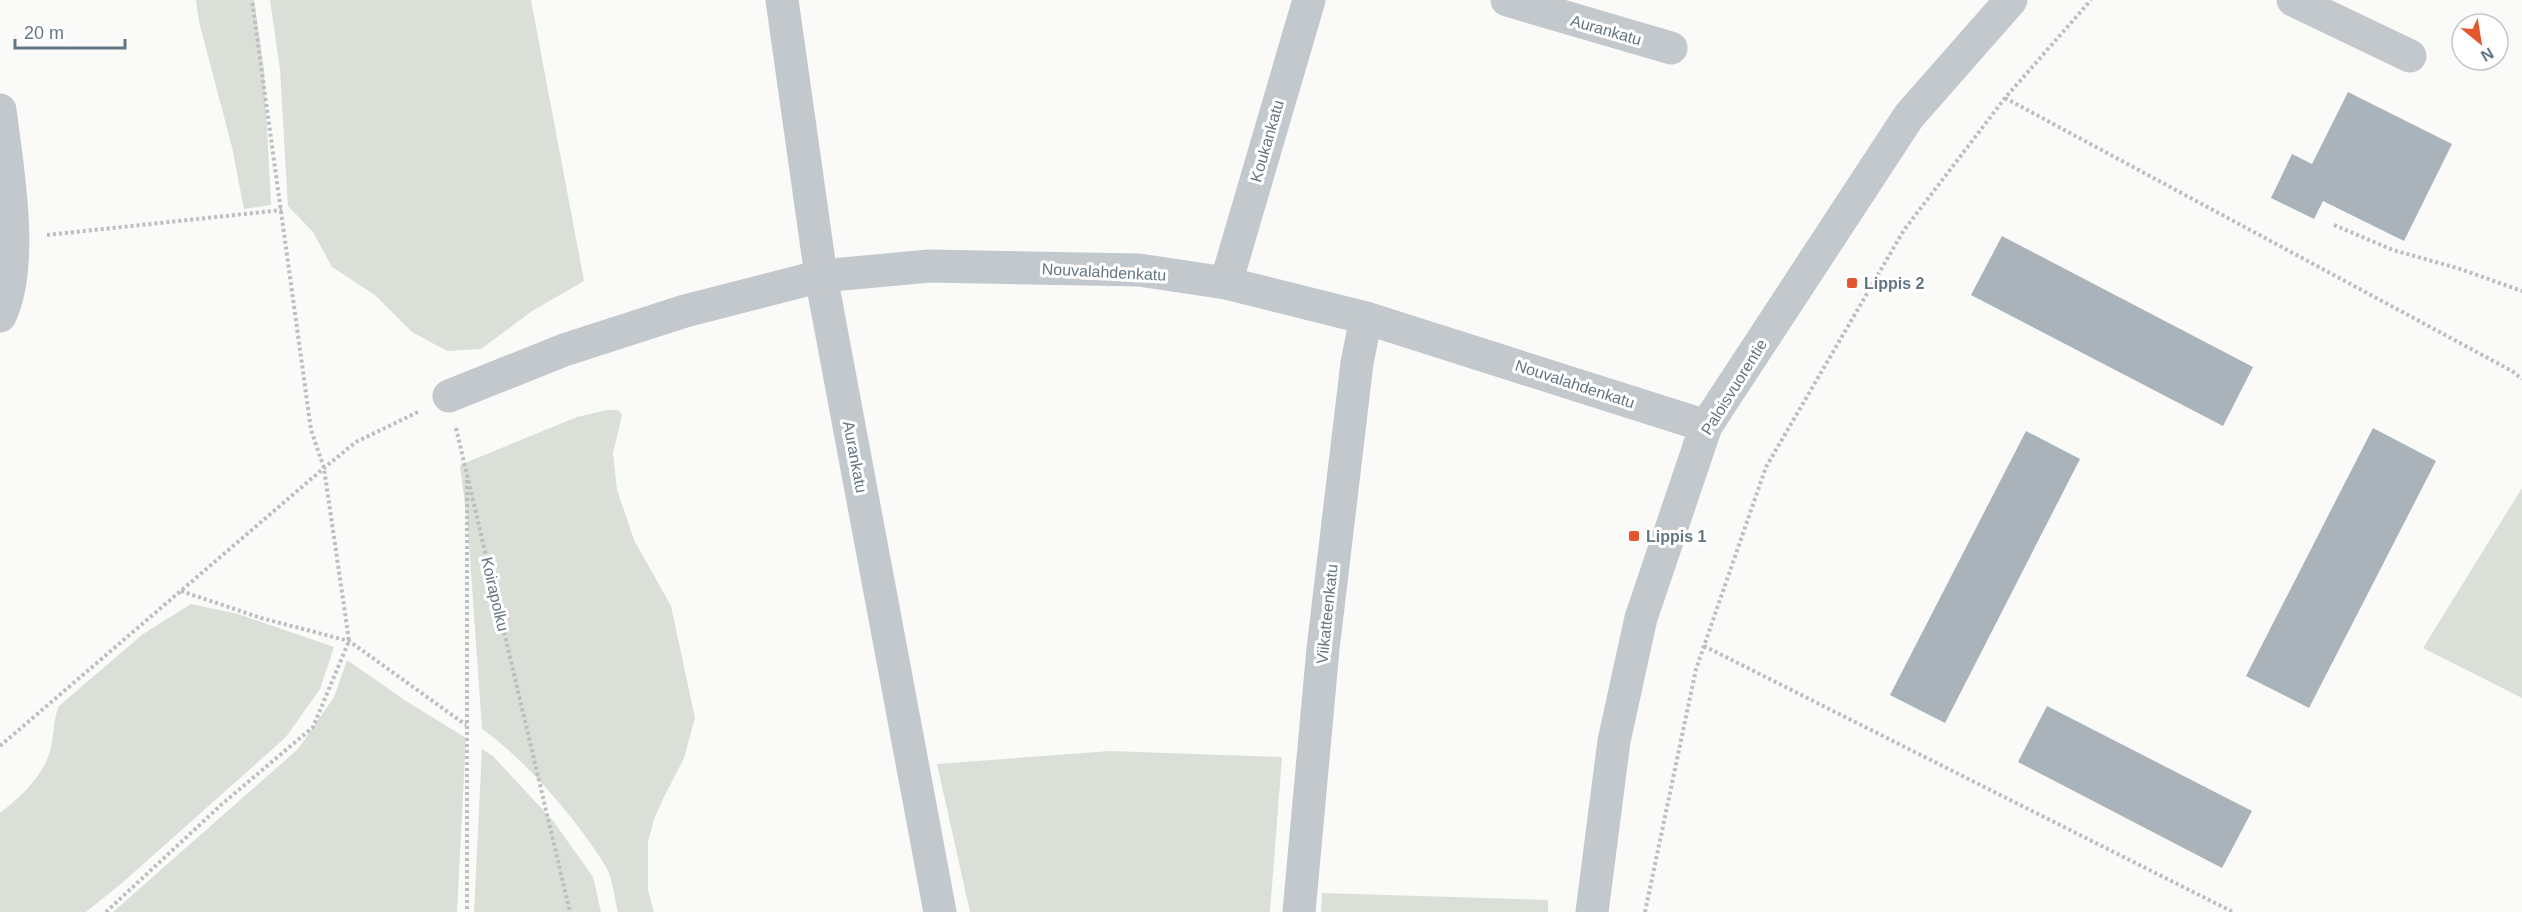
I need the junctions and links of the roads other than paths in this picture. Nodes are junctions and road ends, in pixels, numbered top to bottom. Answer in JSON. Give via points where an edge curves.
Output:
{"nodes":[{"id":1,"x":782,"y":0,"type":"edge"},
{"id":2,"x":1309,"y":0,"type":"edge"},
{"id":3,"x":1507,"y":0,"type":"edge"},
{"id":4,"x":2011,"y":0,"type":"edge"},
{"id":5,"x":2293,"y":0,"type":"edge"},
{"id":6,"x":1671,"y":48,"type":"dead end"},
{"id":7,"x":2410,"y":56,"type":"dead end"},
{"id":8,"x":0,"y":110,"type":"edge"},
{"id":9,"x":822,"y":276,"type":"junction"},
{"id":10,"x":1226,"y":283,"type":"junction"},
{"id":11,"x":0,"y":316,"type":"edge"},
{"id":12,"x":1366,"y":318,"type":"junction"},
{"id":13,"x":448,"y":396,"type":"road end"},
{"id":14,"x":1706,"y":426,"type":"junction"},
{"id":15,"x":940,"y":912,"type":"edge"},
{"id":16,"x":1299,"y":912,"type":"edge"},
{"id":17,"x":1592,"y":912,"type":"edge"}],
"edges":[{"from":1,"to":9,"type":"street","name":"Aurankatu"},
{"from":2,"to":10,"type":"street","name":"Koukankatu"},
{"from":3,"to":6,"type":"street","name":"Aurankatu"},
{"from":4,"to":14,"type":"street","name":"Paloisvuorentie","via":[[1909,116]]},
{"from":5,"to":7,"type":"street"},
{"from":8,"to":11,"type":"street","via":[[13,238],[6,302]]},
{"from":9,"to":10,"type":"street","name":"Nouvalahdenkatu","via":[[940,266],[1139,270]]},
{"from":9,"to":13,"type":"street","name":"Nouvalahdenkatu","via":[[685,311],[564,350]]},
{"from":9,"to":15,"type":"street","name":"Aurankatu"},
{"from":10,"to":12,"type":"street","name":"Nouvalahdenkatu"},
{"from":12,"to":14,"type":"street","name":"Nouvalahdenkatu"},
{"from":12,"to":16,"type":"street","name":"Viikatteenkatu","via":[[1357,363],[1323,649]]},
{"from":14,"to":17,"type":"street","name":"Paloisvuorentie","via":[[1641,618],[1614,741]]}]}
